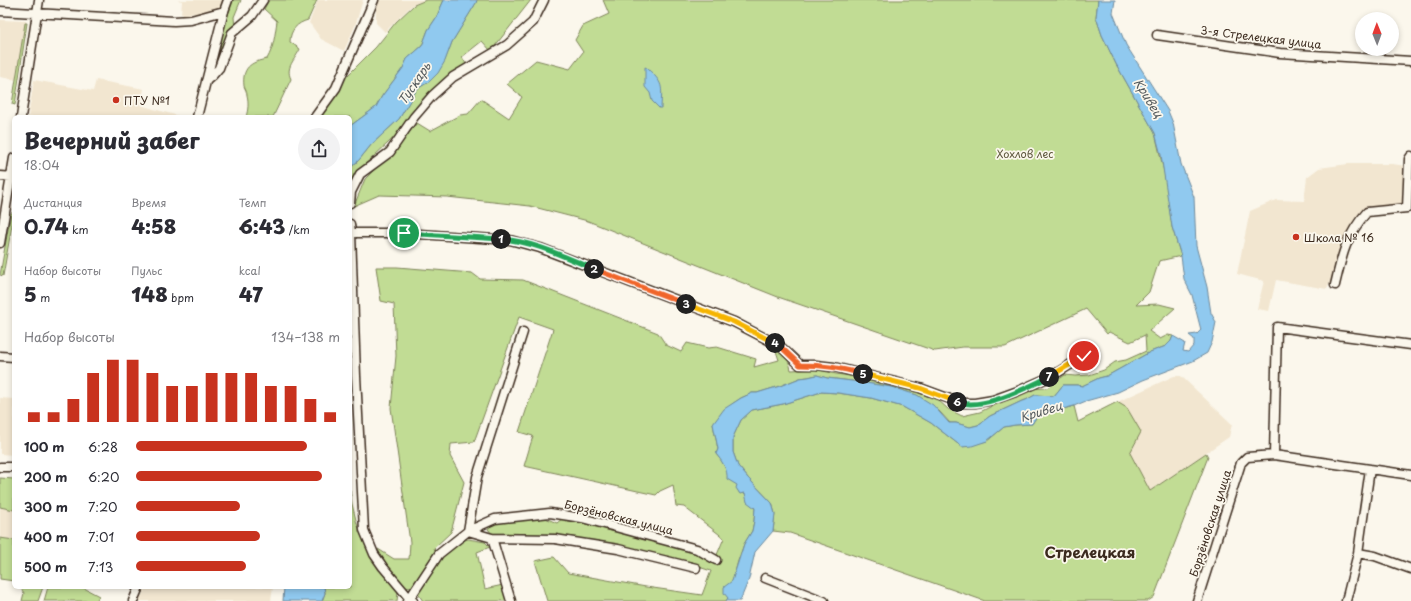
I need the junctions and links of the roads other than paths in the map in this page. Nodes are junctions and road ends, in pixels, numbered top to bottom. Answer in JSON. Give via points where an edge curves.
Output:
{"nodes":[{"id":1,"x":39,"y":0,"type":"edge"},
{"id":2,"x":228,"y":0,"type":"edge"},
{"id":3,"x":263,"y":0,"type":"edge"},
{"id":4,"x":374,"y":0,"type":"edge"},
{"id":5,"x":544,"y":0,"type":"edge"},
{"id":6,"x":0,"y":11,"type":"edge"},
{"id":7,"x":224,"y":11,"type":"junction"},
{"id":8,"x":37,"y":13,"type":"junction"},
{"id":9,"x":1157,"y":35,"type":"dead end"},
{"id":10,"x":1411,"y":61,"type":"edge"},
{"id":11,"x":206,"y":81,"type":"junction"},
{"id":12,"x":21,"y":115,"type":"edge"},
{"id":13,"x":198,"y":115,"type":"edge"},
{"id":14,"x":316,"y":115,"type":"edge"},
{"id":15,"x":1411,"y":156,"type":"edge"},
{"id":16,"x":0,"y":176,"type":"edge"},
{"id":17,"x":12,"y":177,"type":"edge"},
{"id":18,"x":12,"y":182,"type":"edge"},
{"id":19,"x":352,"y":190,"type":"edge"},
{"id":20,"x":352,"y":233,"type":"edge"},
{"id":21,"x":0,"y":243,"type":"edge"},
{"id":22,"x":352,"y":263,"type":"edge"},
{"id":23,"x":1335,"y":285,"type":"dead end"},
{"id":24,"x":523,"y":332,"type":"dead end"},
{"id":25,"x":1411,"y":345,"type":"edge"},
{"id":26,"x":0,"y":356,"type":"edge"},
{"id":27,"x":1084,"y":356,"type":"dead end"},
{"id":28,"x":12,"y":357,"type":"edge"},
{"id":29,"x":1274,"y":455,"type":"junction"},
{"id":30,"x":0,"y":466,"type":"edge"},
{"id":31,"x":12,"y":467,"type":"edge"},
{"id":32,"x":1370,"y":469,"type":"junction"},
{"id":33,"x":1411,"y":475,"type":"edge"},
{"id":34,"x":468,"y":531,"type":"junction"},
{"id":35,"x":492,"y":538,"type":"junction"},
{"id":36,"x":1358,"y":553,"type":"junction"},
{"id":37,"x":716,"y":560,"type":"dead end"},
{"id":38,"x":696,"y":568,"type":"dead end"},
{"id":39,"x":1411,"y":569,"type":"edge"},
{"id":40,"x":766,"y":578,"type":"dead end"},
{"id":41,"x":138,"y":589,"type":"edge"},
{"id":42,"x":410,"y":600,"type":"edge"},
{"id":43,"x":133,"y":601,"type":"edge"},
{"id":44,"x":511,"y":601,"type":"edge"},
{"id":45,"x":824,"y":601,"type":"edge"},
{"id":46,"x":1196,"y":601,"type":"edge"},
{"id":47,"x":1346,"y":601,"type":"edge"}],
"edges":[{"from":1,"to":8,"type":"street"},
{"from":2,"to":7,"type":"street"},
{"from":3,"to":11,"type":"street","via":[[252,16],[232,33],[218,68]]},
{"from":4,"to":14,"type":"street","via":[[336,88]]},
{"from":5,"to":19,"type":"street","via":[[533,22],[507,45],[453,77],[432,96],[390,152],[360,174]]},
{"from":6,"to":8,"type":"street"},
{"from":7,"to":8,"type":"street","via":[[191,20],[174,21]]},
{"from":7,"to":11,"type":"street"},
{"from":8,"to":12,"type":"street"},
{"from":9,"to":10,"type":"street","name":"3-я Стрелецкая улица","via":[[1280,53]]},
{"from":11,"to":13,"type":"street"},
{"from":15,"to":23,"type":"street","via":[[1407,208],[1367,212],[1357,223],[1344,247]]},
{"from":16,"to":17,"type":"street"},
{"from":18,"to":21,"type":"street"},
{"from":20,"to":27,"type":"street","via":[[404,233],[524,243],[734,322],[780,346],[800,365],[834,366],[920,388],[961,403],[993,400],[1018,391],[1052,376]]},
{"from":22,"to":42,"type":"street","via":[[364,530],[374,554]]},
{"from":24,"to":34,"type":"street","via":[[477,477]]},
{"from":25,"to":29,"type":"street","via":[[1277,327]]},
{"from":26,"to":28,"type":"street"},
{"from":29,"to":32,"type":"street","name":"Борзёновская улица"},
{"from":29,"to":46,"type":"street","name":"Борзёновская улица","via":[[1247,457],[1241,463]]},
{"from":30,"to":31,"type":"street"},
{"from":32,"to":33,"type":"street","name":"Борзёновская улица"},
{"from":32,"to":36,"type":"street"},
{"from":34,"to":35,"type":"street"},
{"from":34,"to":37,"type":"street","name":"Борзёновская улица","via":[[495,518],[550,513],[582,518],[697,548]]},
{"from":34,"to":42,"type":"street","name":"Борзёновская улица","via":[[439,554]]},
{"from":35,"to":38,"type":"street","via":[[555,539],[618,549]]},
{"from":35,"to":44,"type":"street"},
{"from":36,"to":39,"type":"street","via":[[1375,556]]},
{"from":36,"to":47,"type":"street"},
{"from":40,"to":45,"type":"street"},
{"from":41,"to":43,"type":"street"}]}
